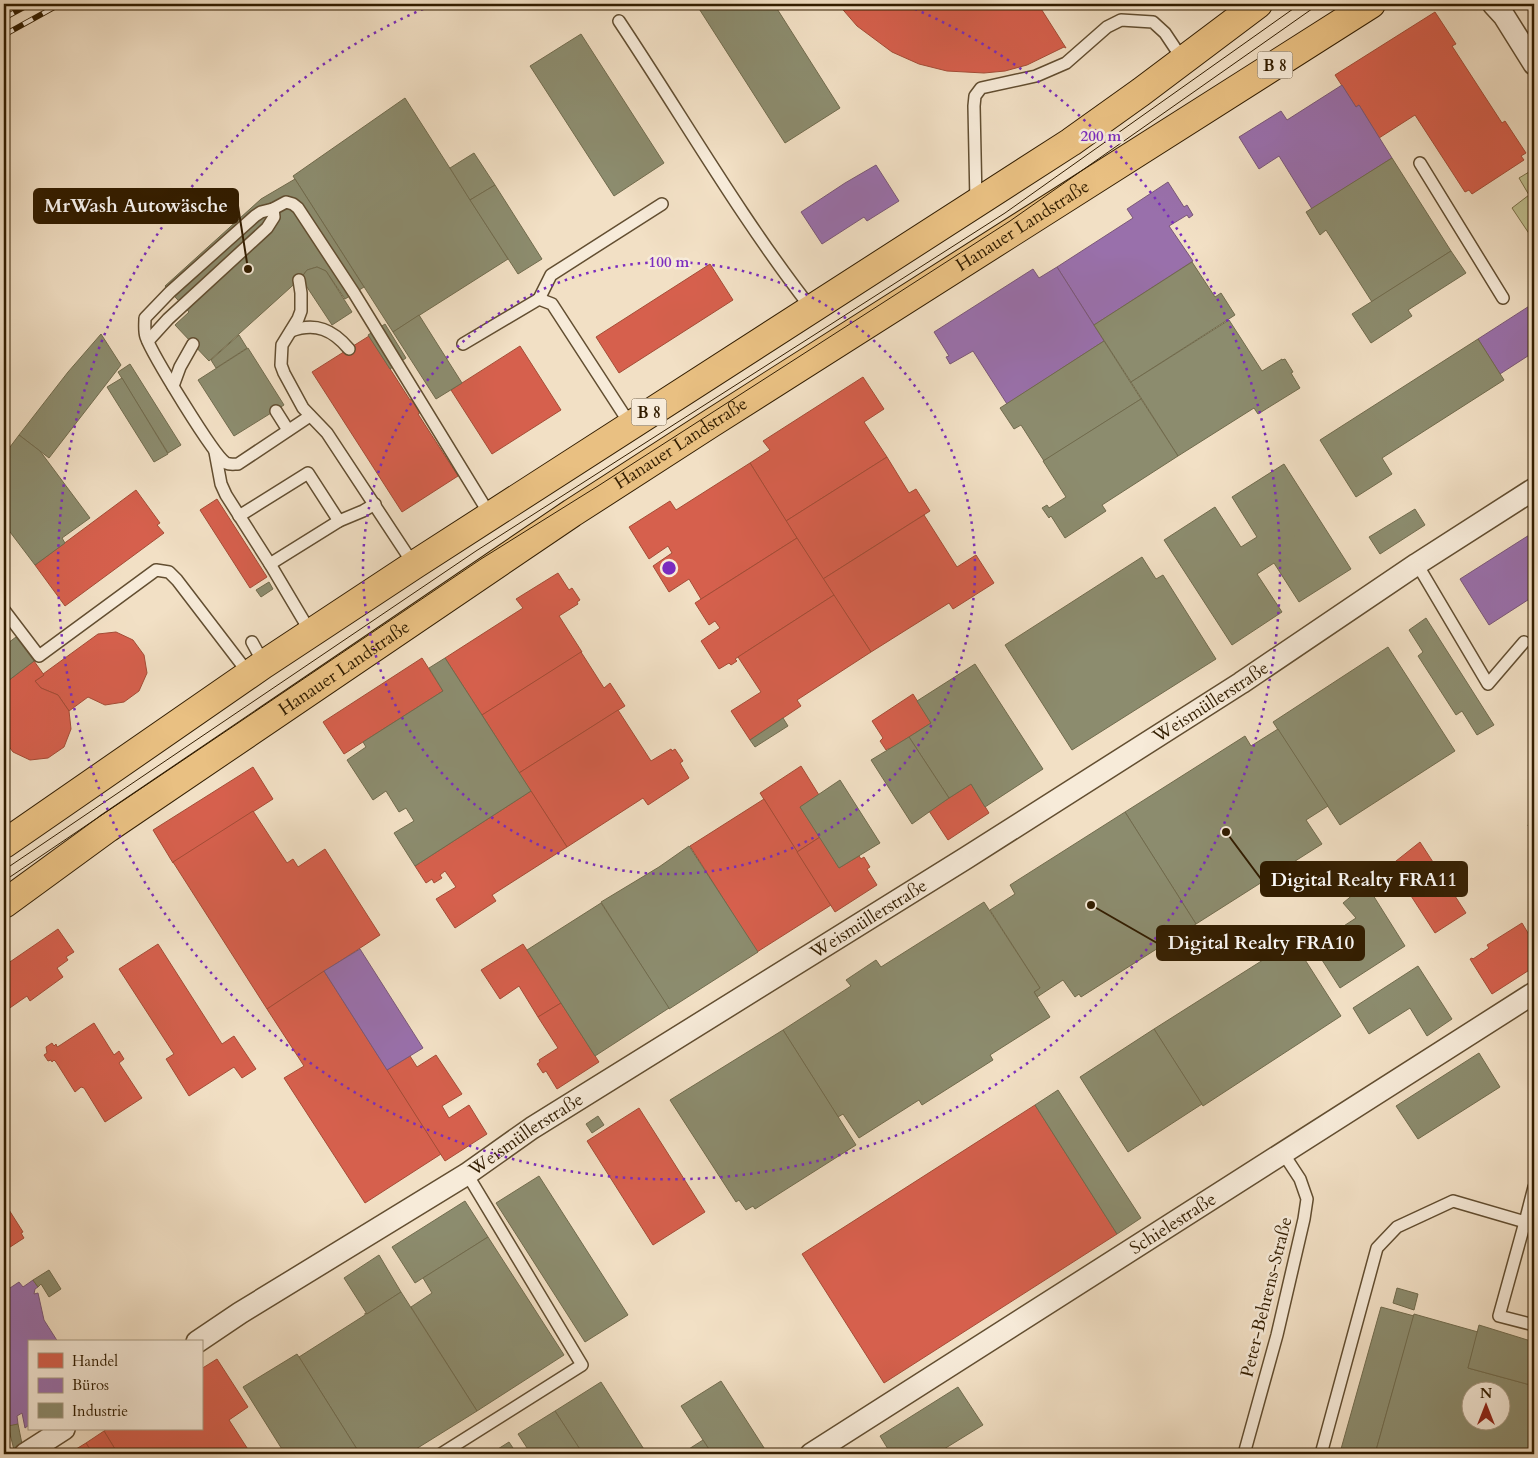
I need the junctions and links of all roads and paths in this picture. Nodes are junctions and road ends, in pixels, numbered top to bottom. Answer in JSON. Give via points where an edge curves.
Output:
{"nodes":[{"id":1,"x":1258,"y":4,"type":"edge"},
{"id":2,"x":1360,"y":8,"type":"edge"},
{"id":3,"x":1499,"y":8,"type":"edge"},
{"id":4,"x":620,"y":21,"type":"dead end"},
{"id":5,"x":1183,"y":60,"type":"junction"},
{"id":6,"x":1534,"y":64,"type":"edge"},
{"id":7,"x":1420,"y":163,"type":"dead end"},
{"id":8,"x":976,"y":202,"type":"junction"},
{"id":9,"x":662,"y":204,"type":"dead end"},
{"id":10,"x":273,"y":209,"type":"junction"},
{"id":11,"x":299,"y":280,"type":"dead end"},
{"id":12,"x":1503,"y":298,"type":"dead end"},
{"id":13,"x":539,"y":299,"type":"junction"},
{"id":14,"x":811,"y":308,"type":"junction"},
{"id":15,"x":292,"y":332,"type":"junction"},
{"id":16,"x":148,"y":341,"type":"junction"},
{"id":17,"x":193,"y":344,"type":"dead end"},
{"id":18,"x":463,"y":344,"type":"dead end"},
{"id":19,"x":349,"y":349,"type":"dead end"},
{"id":20,"x":173,"y":386,"type":"junction"},
{"id":21,"x":276,"y":411,"type":"dead end"},
{"id":22,"x":310,"y":416,"type":"junction"},
{"id":23,"x":630,"y":424,"type":"junction"},
{"id":24,"x":288,"y":430,"type":"junction"},
{"id":25,"x":215,"y":452,"type":"junction"},
{"id":26,"x":1534,"y":489,"type":"edge"},
{"id":27,"x":375,"y":504,"type":"junction"},
{"id":28,"x":490,"y":515,"type":"junction"},
{"id":29,"x":239,"y":516,"type":"junction"},
{"id":30,"x":339,"y":521,"type":"junction"},
{"id":31,"x":270,"y":564,"type":"junction"},
{"id":32,"x":1417,"y":564,"type":"junction"},
{"id":33,"x":414,"y":565,"type":"junction"},
{"id":34,"x":4,"y":610,"type":"edge"},
{"id":35,"x":311,"y":633,"type":"junction"},
{"id":36,"x":1524,"y":642,"type":"dead end"},
{"id":37,"x":255,"y":660,"type":"junction"},
{"id":38,"x":4,"y":844,"type":"edge"},
{"id":39,"x":4,"y":904,"type":"edge"},
{"id":40,"x":1534,"y":993,"type":"edge"},
{"id":41,"x":1283,"y":1153,"type":"junction"},
{"id":42,"x":467,"y":1174,"type":"junction"},
{"id":43,"x":1534,"y":1187,"type":"edge"},
{"id":44,"x":1525,"y":1222,"type":"junction"},
{"id":45,"x":1534,"y":1325,"type":"edge"},
{"id":46,"x":200,"y":1340,"type":"edge"},
{"id":47,"x":62,"y":1430,"type":"edge"},
{"id":48,"x":25,"y":1454,"type":"edge"},
{"id":49,"x":441,"y":1454,"type":"edge"},
{"id":50,"x":811,"y":1454,"type":"edge"},
{"id":51,"x":1244,"y":1454,"type":"edge"},
{"id":52,"x":1321,"y":1454,"type":"edge"}],
"edges":[{"from":1,"to":5,"type":"main road","number":"B 8"},
{"from":2,"to":39,"type":"main road","name":"Hanauer Landstraße","number":"B 8","via":[[572,513],[108,828]]},
{"from":3,"to":6,"type":"street"},
{"from":4,"to":14,"type":"lane","via":[[752,226]]},
{"from":5,"to":8,"type":"main road","number":"B 8","via":[[1071,142]]},
{"from":5,"to":8,"type":"lane","via":[[1165,33],[1153,22],[1121,20],[1066,63],[1036,76],[981,88],[975,96],[974,106]]},
{"from":7,"to":12,"type":"lane"},
{"from":8,"to":14,"type":"main road","number":"B 8"},
{"from":9,"to":13,"type":"lane","via":[[552,275]]},
{"from":10,"to":16,"type":"lane","via":[[274,217],[267,228]]},
{"from":10,"to":16,"type":"lane","via":[[255,216],[154,307],[145,318]]},
{"from":10,"to":28,"type":"lane","via":[[286,202],[298,208]]},
{"from":11,"to":15,"type":"lane","via":[[301,311]]},
{"from":13,"to":18,"type":"lane"},
{"from":13,"to":23,"type":"lane","via":[[552,304]]},
{"from":14,"to":23,"type":"main road","number":"B 8"},
{"from":15,"to":19,"type":"lane","via":[[308,327],[325,330],[340,338]]},
{"from":15,"to":22,"type":"lane","via":[[282,345],[281,365]]},
{"from":16,"to":20,"type":"lane"},
{"from":17,"to":20,"type":"lane"},
{"from":20,"to":25,"type":"lane"},
{"from":21,"to":24,"type":"lane"},
{"from":22,"to":24,"type":"lane"},
{"from":22,"to":27,"type":"lane","via":[[327,433]]},
{"from":23,"to":28,"type":"main road","number":"B 8"},
{"from":24,"to":25,"type":"lane","via":[[238,464],[225,462]]},
{"from":25,"to":29,"type":"lane","via":[[221,484]]},
{"from":26,"to":32,"type":"street","name":"Weismüllerstraße"},
{"from":27,"to":30,"type":"lane"},
{"from":27,"to":33,"type":"lane"},
{"from":28,"to":33,"type":"main road","number":"B 8"},
{"from":29,"to":30,"type":"lane","via":[[308,473]]},
{"from":29,"to":31,"type":"lane"},
{"from":30,"to":31,"type":"lane"},
{"from":31,"to":35,"type":"lane"},
{"from":32,"to":36,"type":"lane","via":[[1488,684]]},
{"from":32,"to":42,"type":"street","name":"Weismüllerstraße","via":[[1241,683],[532,1128]]},
{"from":33,"to":35,"type":"main road","number":"B 8"},
{"from":34,"to":37,"type":"lane","via":[[39,656],[156,570],[169,572]]},
{"from":35,"to":37,"type":"main road","number":"B 8"},
{"from":37,"to":38,"type":"main road","number":"B 8"},
{"from":40,"to":41,"type":"street","name":"Schielestraße"},
{"from":41,"to":50,"type":"street","name":"Schielestraße"},
{"from":41,"to":51,"type":"lane","name":"Peter-Behrens-Straße","via":[[1300,1179],[1307,1199],[1277,1335]]},
{"from":42,"to":46,"type":"street","name":"Weismüllerstraße"},
{"from":42,"to":49,"type":"lane","via":[[582,1365]]},
{"from":43,"to":44,"type":"lane"},
{"from":44,"to":45,"type":"lane","via":[[1499,1316]]},
{"from":44,"to":52,"type":"lane","via":[[1453,1201],[1397,1227],[1377,1248]]},
{"from":47,"to":48,"type":"street"}]}
